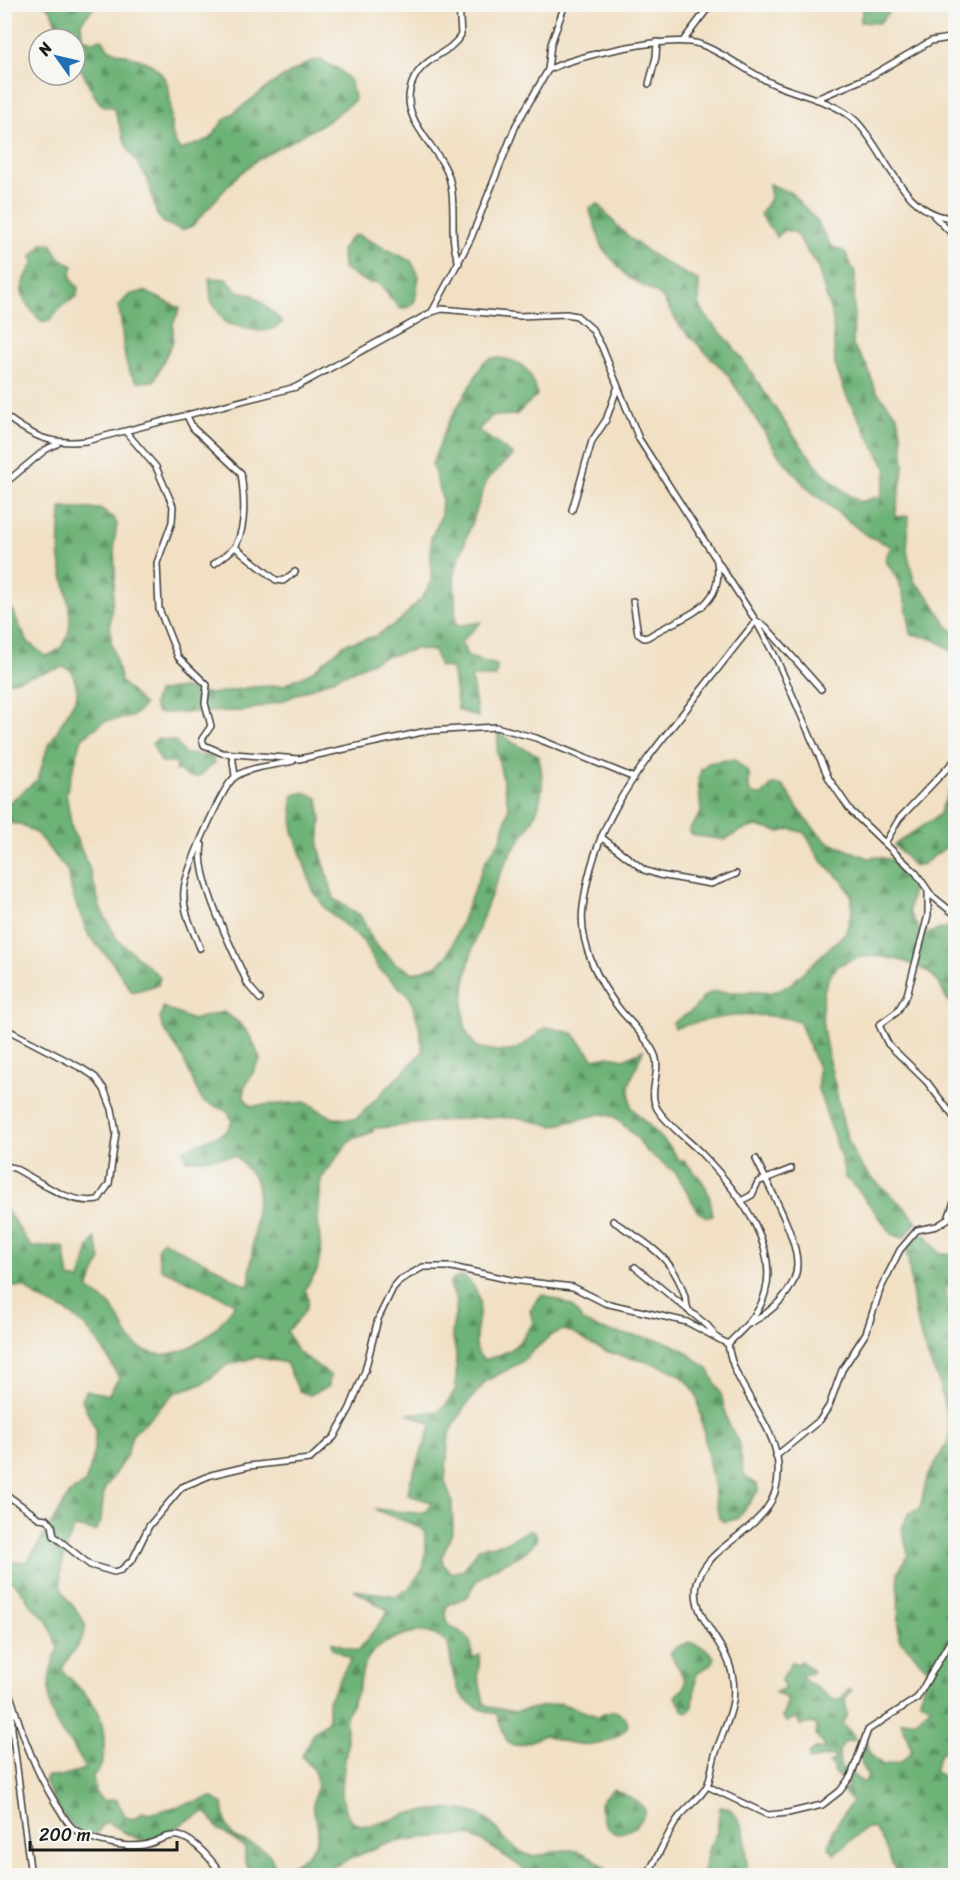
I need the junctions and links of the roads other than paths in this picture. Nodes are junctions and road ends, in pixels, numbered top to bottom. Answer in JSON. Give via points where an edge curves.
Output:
{"nodes":[{"id":1,"x":459,"y":4,"type":"edge"},
{"id":2,"x":565,"y":4,"type":"edge"},
{"id":3,"x":711,"y":4,"type":"edge"},
{"id":4,"x":956,"y":37,"type":"edge"},
{"id":5,"x":683,"y":41,"type":"junction"},
{"id":6,"x":657,"y":42,"type":"junction"},
{"id":7,"x":548,"y":70,"type":"junction"},
{"id":8,"x":649,"y":84,"type":"dead end"},
{"id":9,"x":816,"y":99,"type":"junction"},
{"id":10,"x":933,"y":215,"type":"junction"},
{"id":11,"x":956,"y":218,"type":"edge"},
{"id":12,"x":956,"y":238,"type":"edge"},
{"id":13,"x":459,"y":263,"type":"junction"},
{"id":14,"x":432,"y":312,"type":"junction"},
{"id":15,"x":617,"y":389,"type":"junction"},
{"id":16,"x":4,"y":415,"type":"edge"},
{"id":17,"x":187,"y":416,"type":"junction"},
{"id":18,"x":126,"y":432,"type":"junction"},
{"id":19,"x":57,"y":444,"type":"junction"},
{"id":20,"x":4,"y":484,"type":"edge"},
{"id":21,"x":572,"y":510,"type":"dead end"},
{"id":22,"x":235,"y":547,"type":"junction"},
{"id":23,"x":717,"y":561,"type":"junction"},
{"id":24,"x":214,"y":564,"type":"dead end"},
{"id":25,"x":295,"y":572,"type":"dead end"},
{"id":26,"x":633,"y":601,"type":"dead end"},
{"id":27,"x":756,"y":621,"type":"junction"},
{"id":28,"x":821,"y":689,"type":"dead end"},
{"id":29,"x":232,"y":754,"type":"junction"},
{"id":30,"x":299,"y":759,"type":"junction"},
{"id":31,"x":956,"y":759,"type":"edge"},
{"id":32,"x":235,"y":776,"type":"junction"},
{"id":33,"x":632,"y":777,"type":"junction"},
{"id":34,"x":601,"y":837,"type":"junction"},
{"id":35,"x":202,"y":841,"type":"junction"},
{"id":36,"x":885,"y":843,"type":"junction"},
{"id":37,"x":736,"y":874,"type":"dead end"},
{"id":38,"x":928,"y":892,"type":"junction"},
{"id":39,"x":956,"y":915,"type":"edge"},
{"id":40,"x":200,"y":948,"type":"dead end"},
{"id":41,"x":260,"y":999,"type":"dead end"},
{"id":42,"x":4,"y":1028,"type":"edge"},
{"id":43,"x":956,"y":1120,"type":"edge"},
{"id":44,"x":756,"y":1159,"type":"dead end"},
{"id":45,"x":4,"y":1166,"type":"edge"},
{"id":46,"x":791,"y":1168,"type":"dead end"},
{"id":47,"x":765,"y":1179,"type":"junction"},
{"id":48,"x":956,"y":1197,"type":"edge"},
{"id":49,"x":741,"y":1201,"type":"junction"},
{"id":50,"x":613,"y":1221,"type":"dead end"},
{"id":51,"x":635,"y":1266,"type":"dead end"},
{"id":52,"x":688,"y":1310,"type":"junction"},
{"id":53,"x":745,"y":1326,"type":"junction"},
{"id":54,"x":716,"y":1338,"type":"junction"},
{"id":55,"x":728,"y":1344,"type":"junction"},
{"id":56,"x":776,"y":1456,"type":"junction"},
{"id":57,"x":4,"y":1493,"type":"edge"},
{"id":58,"x":956,"y":1631,"type":"edge"},
{"id":59,"x":4,"y":1674,"type":"edge"},
{"id":60,"x":12,"y":1698,"type":"junction"},
{"id":61,"x":707,"y":1786,"type":"junction"},
{"id":62,"x":31,"y":1875,"type":"edge"},
{"id":63,"x":223,"y":1875,"type":"edge"},
{"id":64,"x":646,"y":1875,"type":"edge"}],
"edges":[{"from":1,"to":13,"type":"street","via":[[461,35],[456,44],[428,60],[418,73],[410,90],[410,105],[450,181]]},
{"from":2,"to":7,"type":"street","via":[[551,44]]},
{"from":3,"to":5,"type":"street"},
{"from":4,"to":9,"type":"street","via":[[931,41],[871,76]]},
{"from":5,"to":6,"type":"street"},
{"from":5,"to":9,"type":"street","via":[[702,45],[773,84]]},
{"from":6,"to":7,"type":"street"},
{"from":6,"to":8,"type":"street"},
{"from":7,"to":13,"type":"street","via":[[516,125]]},
{"from":9,"to":10,"type":"street","via":[[855,121],[903,187]]},
{"from":10,"to":11,"type":"street"},
{"from":10,"to":12,"type":"street"},
{"from":13,"to":14,"type":"street"},
{"from":14,"to":15,"type":"street","via":[[457,309],[519,316],[577,316],[592,329],[602,347]]},
{"from":14,"to":17,"type":"street","via":[[308,382]]},
{"from":15,"to":21,"type":"street","via":[[606,420],[592,441]]},
{"from":15,"to":23,"type":"street","via":[[639,439]]},
{"from":16,"to":19,"type":"street"},
{"from":17,"to":18,"type":"street"},
{"from":17,"to":22,"type":"street","via":[[193,428],[241,473],[244,500]]},
{"from":18,"to":19,"type":"street"},
{"from":18,"to":29,"type":"street","via":[[156,467],[173,506],[172,522],[157,563],[159,609],[178,657],[207,685],[211,726],[202,739],[204,746]]},
{"from":19,"to":20,"type":"street"},
{"from":22,"to":24,"type":"street"},
{"from":22,"to":25,"type":"street","via":[[276,580],[283,581]]},
{"from":23,"to":26,"type":"street","via":[[717,582],[711,599],[648,637],[638,634]]},
{"from":23,"to":27,"type":"street"},
{"from":27,"to":28,"type":"street","via":[[766,627]]},
{"from":27,"to":33,"type":"street"},
{"from":27,"to":36,"type":"street","via":[[829,779],[851,811]]},
{"from":29,"to":30,"type":"street"},
{"from":29,"to":32,"type":"street"},
{"from":30,"to":32,"type":"street"},
{"from":30,"to":33,"type":"street","via":[[427,731],[496,727],[536,738]]},
{"from":31,"to":36,"type":"street","via":[[899,819]]},
{"from":32,"to":35,"type":"street","via":[[220,798]]},
{"from":33,"to":34,"type":"street"},
{"from":34,"to":37,"type":"street","via":[[644,870],[659,875],[711,884]]},
{"from":34,"to":49,"type":"street","via":[[582,908],[592,959],[610,997],[655,1056],[653,1098],[658,1111],[705,1157]]},
{"from":35,"to":40,"type":"street","via":[[191,858],[183,892],[186,914]]},
{"from":35,"to":41,"type":"street","via":[[199,857],[204,879],[248,985]]},
{"from":36,"to":38,"type":"street","via":[[916,873]]},
{"from":38,"to":39,"type":"street"},
{"from":38,"to":43,"type":"street","via":[[928,915],[907,995],[897,1012],[879,1025],[888,1044],[927,1083]]},
{"from":42,"to":45,"type":"street","via":[[95,1077],[112,1109],[116,1133],[112,1171],[105,1193],[98,1200],[73,1200]]},
{"from":44,"to":47,"type":"street"},
{"from":46,"to":47,"type":"street"},
{"from":47,"to":49,"type":"street","via":[[755,1185],[749,1198]]},
{"from":47,"to":53,"type":"street","via":[[782,1213],[797,1264],[784,1296],[773,1310]]},
{"from":48,"to":56,"type":"street","via":[[948,1219],[937,1226],[916,1230],[900,1250],[880,1290],[866,1333],[842,1370],[820,1420]]},
{"from":49,"to":53,"type":"street","via":[[762,1239],[767,1274],[763,1299]]},
{"from":50,"to":52,"type":"street","via":[[667,1260],[680,1279]]},
{"from":51,"to":52,"type":"street"},
{"from":52,"to":54,"type":"street"},
{"from":53,"to":55,"type":"street"},
{"from":54,"to":55,"type":"street"},
{"from":54,"to":57,"type":"street","via":[[687,1322],[605,1303],[573,1287],[511,1280],[452,1267],[423,1267],[393,1288],[378,1319],[358,1391],[334,1437],[305,1461],[249,1466],[182,1487],[157,1515],[133,1559],[121,1570],[104,1571],[90,1565],[54,1536],[47,1519],[39,1518]]},
{"from":55,"to":56,"type":"street","via":[[734,1371]]},
{"from":56,"to":61,"type":"street","via":[[777,1481],[764,1512],[702,1569],[697,1584],[701,1613],[725,1653],[734,1681],[731,1717]]},
{"from":58,"to":61,"type":"street","via":[[917,1698],[868,1730],[851,1776],[822,1805],[768,1815]]},
{"from":59,"to":60,"type":"street"},
{"from":60,"to":62,"type":"street","via":[[12,1729]]},
{"from":60,"to":63,"type":"street","via":[[38,1773],[75,1831],[132,1846],[180,1836]]},
{"from":61,"to":64,"type":"street","via":[[677,1820]]}]}
